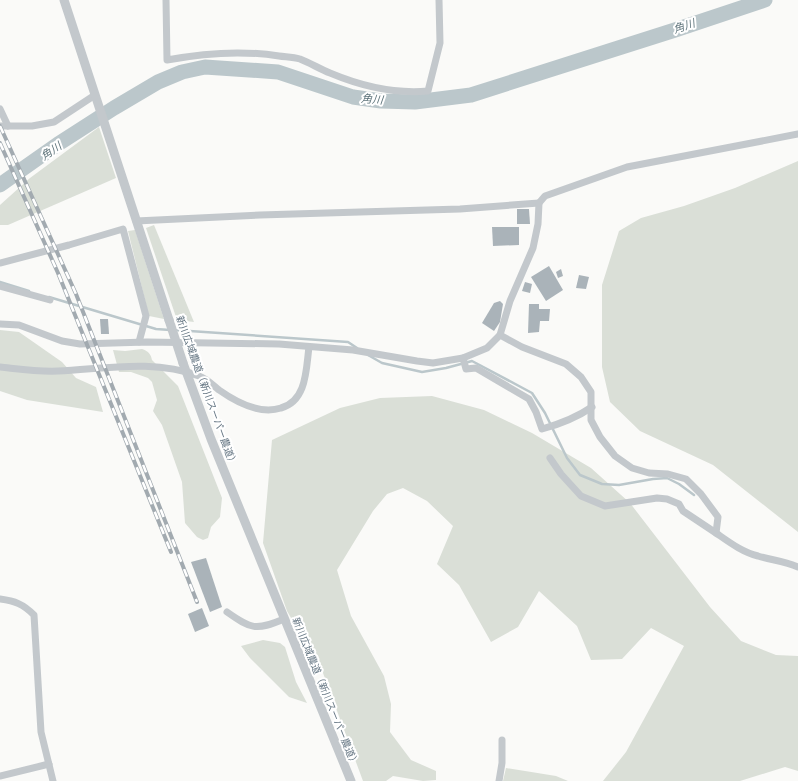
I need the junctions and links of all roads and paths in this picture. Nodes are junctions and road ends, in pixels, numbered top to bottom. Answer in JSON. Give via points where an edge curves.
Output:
{"nodes":[{"id":1,"x":64,"y":0,"type":"edge"},
{"id":2,"x":166,"y":0,"type":"edge"},
{"id":3,"x":439,"y":0,"type":"edge"},
{"id":4,"x":96,"y":98,"type":"junction"},
{"id":5,"x":0,"y":109,"type":"edge"},
{"id":6,"x":4,"y":126,"type":"edge"},
{"id":7,"x":798,"y":134,"type":"edge"},
{"id":8,"x":539,"y":203,"type":"junction"},
{"id":9,"x":136,"y":221,"type":"junction"},
{"id":10,"x":0,"y":263,"type":"edge"},
{"id":11,"x":0,"y":286,"type":"edge"},
{"id":12,"x":50,"y":300,"type":"dead end"},
{"id":13,"x":0,"y":324,"type":"edge"},
{"id":14,"x":500,"y":335,"type":"junction"},
{"id":15,"x":139,"y":342,"type":"junction"},
{"id":16,"x":309,"y":347,"type":"junction"},
{"id":17,"x":464,"y":358,"type":"junction"},
{"id":18,"x":0,"y":368,"type":"edge"},
{"id":19,"x":186,"y":373,"type":"junction"},
{"id":20,"x":592,"y":408,"type":"junction"},
{"id":21,"x":550,"y":458,"type":"dead end"},
{"id":22,"x":716,"y":533,"type":"junction"},
{"id":23,"x":798,"y":567,"type":"edge"},
{"id":24,"x":0,"y":599,"type":"edge"},
{"id":25,"x":227,"y":612,"type":"dead end"},
{"id":26,"x":284,"y":619,"type":"junction"},
{"id":27,"x":502,"y":740,"type":"dead end"},
{"id":28,"x":49,"y":764,"type":"junction"},
{"id":29,"x":0,"y":776,"type":"edge"},
{"id":30,"x":53,"y":781,"type":"edge"},
{"id":31,"x":351,"y":781,"type":"edge"},
{"id":32,"x":499,"y":781,"type":"edge"}],
"edges":[{"from":1,"to":4,"type":"street","name":"新川広域農道（新川スーパー農道）"},
{"from":2,"to":3,"type":"street","via":[[167,60],[198,54],[261,53],[300,59],[366,86],[408,93],[428,91],[440,43]]},
{"from":4,"to":6,"type":"street","via":[[54,122],[32,126]]},
{"from":4,"to":9,"type":"street","name":"新川広域農道（新川スーパー農道）"},
{"from":5,"to":6,"type":"street"},
{"from":7,"to":8,"type":"street","via":[[627,168],[545,196]]},
{"from":8,"to":9,"type":"street","via":[[460,209]]},
{"from":8,"to":14,"type":"street","via":[[533,248],[510,300]]},
{"from":9,"to":19,"type":"street","name":"新川広域農道（新川スーパー農道）","bridge":true},
{"from":10,"to":15,"type":"street","via":[[123,229],[146,316]]},
{"from":11,"to":12,"type":"street"},
{"from":13,"to":15,"type":"street","via":[[19,325],[62,341],[80,344]]},
{"from":14,"to":17,"type":"street","via":[[487,348]]},
{"from":14,"to":20,"type":"street","via":[[522,347],[566,364],[581,377],[591,392]]},
{"from":15,"to":16,"type":"street","via":[[279,344]]},
{"from":16,"to":17,"type":"street","via":[[352,350],[417,361],[433,362]]},
{"from":16,"to":19,"type":"street","via":[[302,390],[290,405],[280,409],[262,410],[248,406],[200,376]]},
{"from":17,"to":20,"type":"street","via":[[466,368],[476,368],[528,399],[542,429],[581,415]]},
{"from":18,"to":19,"type":"street","via":[[57,371],[145,366]]},
{"from":19,"to":26,"type":"street","name":"新川広域農道（新川スーパー農道）"},
{"from":20,"to":22,"type":"street","via":[[591,420],[615,456],[632,468],[686,479],[701,494],[718,518]]},
{"from":21,"to":22,"type":"street","via":[[560,474],[581,496],[605,506],[667,498],[679,504],[683,511]]},
{"from":22,"to":23,"type":"street","via":[[740,549]]},
{"from":24,"to":28,"type":"street","via":[[11,600],[25,606],[34,615],[41,732]]},
{"from":25,"to":26,"type":"street","via":[[254,628],[269,626]]},
{"from":26,"to":31,"type":"street","name":"新川広域農道（新川スーパー農道）"},
{"from":27,"to":32,"type":"street"},
{"from":28,"to":29,"type":"street"},
{"from":28,"to":30,"type":"street"}]}
